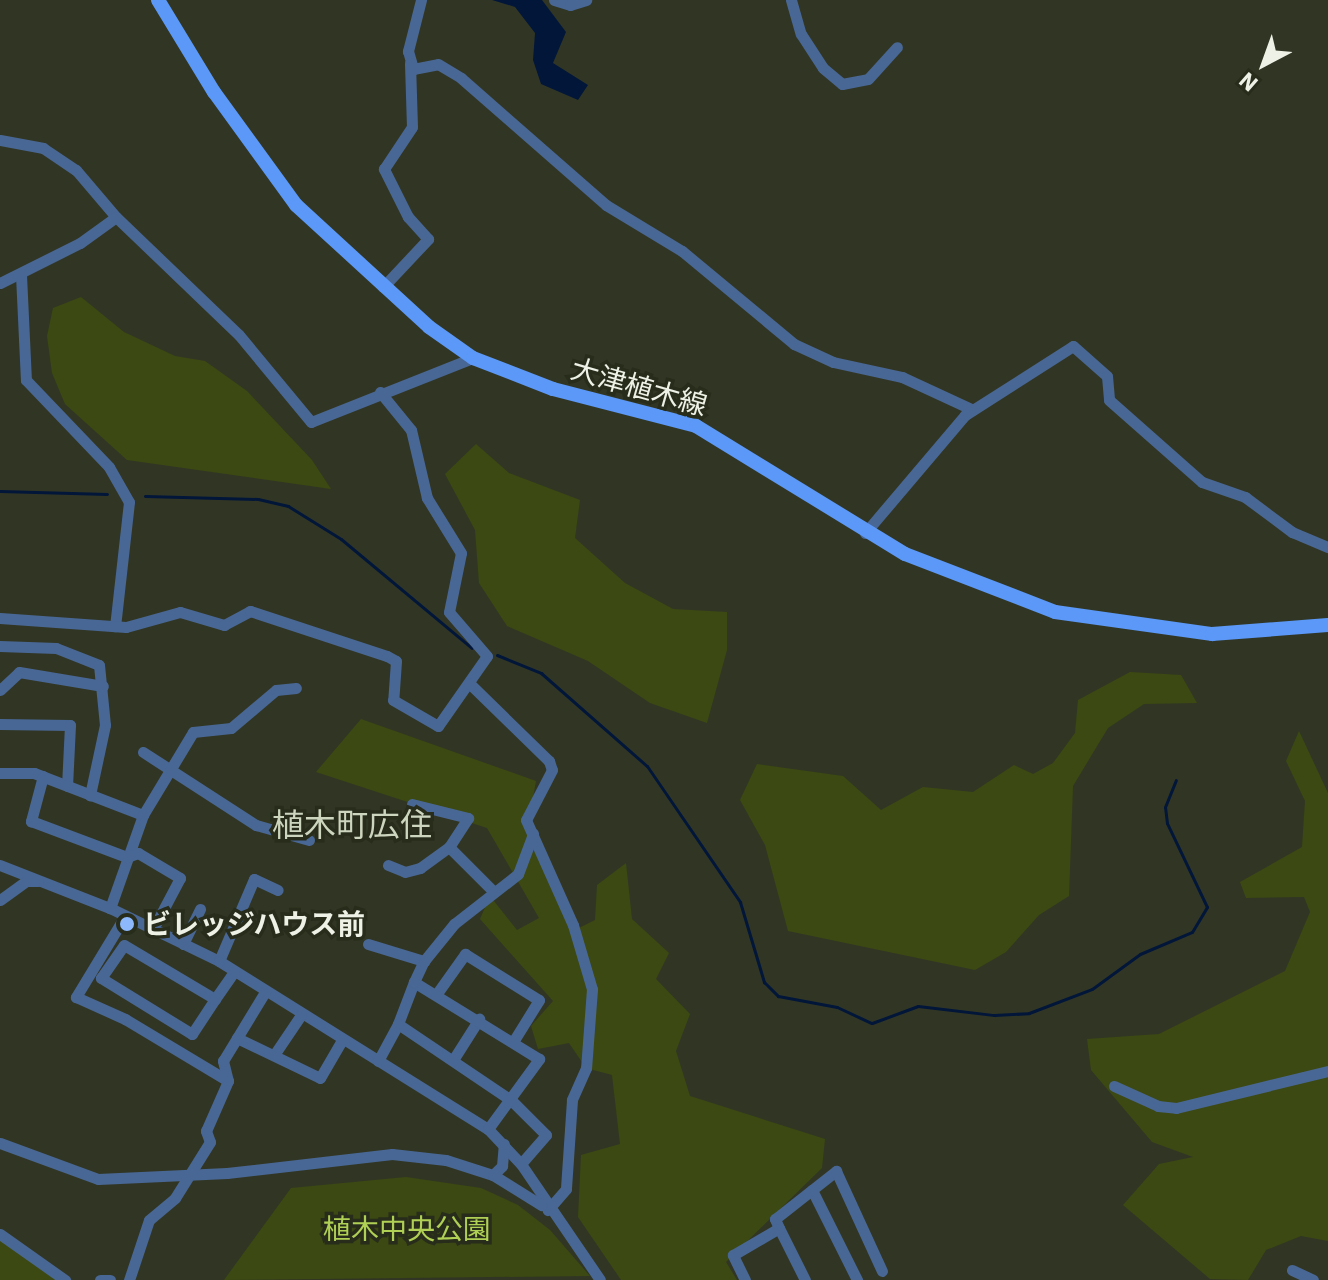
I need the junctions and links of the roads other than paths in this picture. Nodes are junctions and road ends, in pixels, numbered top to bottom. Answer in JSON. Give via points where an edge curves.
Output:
{"nodes":[{"id":1,"x":158,"y":0,"type":"edge"},
{"id":2,"x":421,"y":0,"type":"edge"},
{"id":3,"x":554,"y":0,"type":"edge"},
{"id":4,"x":586,"y":0,"type":"edge"},
{"id":5,"x":791,"y":0,"type":"edge"},
{"id":6,"x":897,"y":47,"type":"dead end"},
{"id":7,"x":410,"y":63,"type":"junction"},
{"id":8,"x":0,"y":140,"type":"edge"},
{"id":9,"x":116,"y":217,"type":"junction"},
{"id":10,"x":21,"y":275,"type":"junction"},
{"id":11,"x":0,"y":283,"type":"edge"},
{"id":12,"x":383,"y":287,"type":"junction"},
{"id":13,"x":473,"y":358,"type":"junction"},
{"id":14,"x":380,"y":392,"type":"junction"},
{"id":15,"x":973,"y":410,"type":"junction"},
{"id":16,"x":865,"y":533,"type":"junction"},
{"id":17,"x":1328,"y":547,"type":"edge"},
{"id":18,"x":0,"y":618,"type":"edge"},
{"id":19,"x":1328,"y":625,"type":"edge"},
{"id":20,"x":115,"y":626,"type":"junction"},
{"id":21,"x":0,"y":646,"type":"edge"},
{"id":22,"x":469,"y":683,"type":"junction"},
{"id":23,"x":103,"y":686,"type":"junction"},
{"id":24,"x":296,"y":688,"type":"dead end"},
{"id":25,"x":0,"y":690,"type":"edge"},
{"id":26,"x":0,"y":724,"type":"edge"},
{"id":27,"x":143,"y":752,"type":"dead end"},
{"id":28,"x":168,"y":768,"type":"junction"},
{"id":29,"x":0,"y":773,"type":"edge"},
{"id":30,"x":43,"y":776,"type":"junction"},
{"id":31,"x":67,"y":786,"type":"junction"},
{"id":32,"x":90,"y":795,"type":"junction"},
{"id":33,"x":412,"y":804,"type":"dead end"},
{"id":34,"x":143,"y":815,"type":"junction"},
{"id":35,"x":533,"y":834,"type":"junction"},
{"id":36,"x":309,"y":840,"type":"dead end"},
{"id":37,"x":449,"y":847,"type":"junction"},
{"id":38,"x":127,"y":857,"type":"junction"},
{"id":39,"x":0,"y":865,"type":"edge"},
{"id":40,"x":388,"y":865,"type":"dead end"},
{"id":41,"x":43,"y":880,"type":"junction"},
{"id":42,"x":278,"y":890,"type":"dead end"},
{"id":43,"x":492,"y":890,"type":"junction"},
{"id":44,"x":0,"y":900,"type":"edge"},
{"id":45,"x":110,"y":908,"type":"junction"},
{"id":46,"x":200,"y":909,"type":"dead end"},
{"id":47,"x":125,"y":916,"type":"junction"},
{"id":48,"x":153,"y":929,"type":"junction"},
{"id":49,"x":183,"y":944,"type":"junction"},
{"id":50,"x":368,"y":944,"type":"dead end"},
{"id":51,"x":219,"y":961,"type":"junction"},
{"id":52,"x":424,"y":961,"type":"junction"},
{"id":53,"x":234,"y":972,"type":"junction"},
{"id":54,"x":414,"y":982,"type":"junction"},
{"id":55,"x":265,"y":992,"type":"junction"},
{"id":56,"x":438,"y":992,"type":"junction"},
{"id":57,"x":215,"y":999,"type":"junction"},
{"id":58,"x":301,"y":1015,"type":"junction"},
{"id":59,"x":479,"y":1019,"type":"junction"},
{"id":60,"x":398,"y":1024,"type":"junction"},
{"id":61,"x":237,"y":1038,"type":"junction"},
{"id":62,"x":342,"y":1040,"type":"junction"},
{"id":63,"x":513,"y":1042,"type":"junction"},
{"id":64,"x":274,"y":1055,"type":"junction"},
{"id":65,"x":453,"y":1060,"type":"junction"},
{"id":66,"x":378,"y":1061,"type":"junction"},
{"id":67,"x":1328,"y":1071,"type":"edge"},
{"id":68,"x":228,"y":1081,"type":"junction"},
{"id":69,"x":1114,"y":1086,"type":"dead end"},
{"id":70,"x":512,"y":1101,"type":"junction"},
{"id":71,"x":488,"y":1129,"type":"junction"},
{"id":72,"x":0,"y":1143,"type":"edge"},
{"id":73,"x":504,"y":1144,"type":"junction"},
{"id":74,"x":521,"y":1164,"type":"junction"},
{"id":75,"x":493,"y":1175,"type":"junction"},
{"id":76,"x":191,"y":1176,"type":"junction"},
{"id":77,"x":812,"y":1190,"type":"junction"},
{"id":78,"x":548,"y":1210,"type":"junction"},
{"id":79,"x":779,"y":1228,"type":"junction"},
{"id":80,"x":0,"y":1234,"type":"edge"},
{"id":81,"x":1292,"y":1270,"type":"dead end"},
{"id":82,"x":882,"y":1271,"type":"dead end"},
{"id":83,"x":65,"y":1280,"type":"edge"},
{"id":84,"x":100,"y":1280,"type":"edge"},
{"id":85,"x":110,"y":1280,"type":"edge"},
{"id":86,"x":129,"y":1280,"type":"edge"},
{"id":87,"x":600,"y":1280,"type":"edge"},
{"id":88,"x":745,"y":1280,"type":"edge"},
{"id":89,"x":805,"y":1280,"type":"edge"},
{"id":90,"x":857,"y":1280,"type":"edge"},
{"id":91,"x":1313,"y":1280,"type":"edge"}],
"edges":[{"from":1,"to":12,"type":"main road","name":"大津植木線","via":[[214,92],[296,205]]},
{"from":2,"to":7,"type":"street","via":[[409,44]]},
{"from":3,"to":4,"type":"street","via":[[570,5]]},
{"from":5,"to":6,"type":"street","via":[[801,34],[823,68],[842,84],[868,79]]},
{"from":7,"to":12,"type":"street","via":[[412,127],[384,169],[408,217],[428,239]]},
{"from":7,"to":15,"type":"street","via":[[417,71],[438,64],[461,78],[606,205],[682,251],[794,344],[833,362],[902,377]]},
{"from":8,"to":9,"type":"street","via":[[43,148],[76,170]]},
{"from":9,"to":10,"type":"street"},
{"from":9,"to":14,"type":"street","via":[[239,335],[311,422]]},
{"from":10,"to":11,"type":"street"},
{"from":10,"to":20,"type":"street","via":[[26,380],[109,467],[129,502]]},
{"from":12,"to":13,"type":"main road","name":"大津植木線"},
{"from":13,"to":14,"type":"street"},
{"from":13,"to":16,"type":"main road","name":"大津植木線","via":[[553,389],[696,426]]},
{"from":14,"to":22,"type":"street","via":[[411,430],[427,498],[461,553],[448,608],[462,632],[487,656]]},
{"from":15,"to":16,"type":"street","via":[[943,436]]},
{"from":15,"to":17,"type":"street","via":[[1073,346],[1107,376],[1109,400],[1202,482],[1245,497],[1292,532]]},
{"from":16,"to":19,"type":"main road","name":"大津植木線","via":[[1006,597],[1055,612],[1212,634]]},
{"from":18,"to":20,"type":"street"},
{"from":20,"to":22,"type":"street","via":[[139,625],[180,612],[224,625],[250,611],[396,661],[393,700],[438,726]]},
{"from":21,"to":23,"type":"street","via":[[56,648],[93,660],[102,669]]},
{"from":22,"to":35,"type":"street","via":[[549,761],[552,770],[526,820]]},
{"from":23,"to":25,"type":"street","via":[[19,672]]},
{"from":23,"to":32,"type":"street","via":[[105,725]]},
{"from":24,"to":28,"type":"street","via":[[276,690],[231,728],[193,732]]},
{"from":26,"to":31,"type":"street","via":[[70,725]]},
{"from":27,"to":28,"type":"street"},
{"from":28,"to":34,"type":"street"},
{"from":28,"to":36,"type":"street","via":[[256,825]]},
{"from":29,"to":30,"type":"street"},
{"from":30,"to":31,"type":"street"},
{"from":30,"to":38,"type":"street","via":[[31,821]]},
{"from":31,"to":32,"type":"street"},
{"from":32,"to":34,"type":"street"},
{"from":33,"to":37,"type":"street","via":[[468,818]]},
{"from":34,"to":38,"type":"street"},
{"from":35,"to":43,"type":"street","via":[[518,874]]},
{"from":35,"to":78,"type":"street","via":[[573,925],[592,989],[586,1068],[572,1100],[566,1189]]},
{"from":37,"to":40,"type":"street","via":[[420,868],[405,872]]},
{"from":37,"to":43,"type":"street"},
{"from":38,"to":45,"type":"street"},
{"from":38,"to":48,"type":"street","via":[[138,853],[180,878]]},
{"from":39,"to":41,"type":"street"},
{"from":41,"to":44,"type":"street","via":[[26,881]]},
{"from":41,"to":45,"type":"street"},
{"from":42,"to":51,"type":"street","via":[[254,879]]},
{"from":43,"to":52,"type":"street"},
{"from":45,"to":47,"type":"street"},
{"from":46,"to":49,"type":"street"},
{"from":47,"to":48,"type":"street"},
{"from":47,"to":68,"type":"street","via":[[76,997],[125,1019]]},
{"from":48,"to":49,"type":"street"},
{"from":49,"to":51,"type":"street"},
{"from":50,"to":52,"type":"street"},
{"from":51,"to":53,"type":"street"},
{"from":52,"to":54,"type":"street"},
{"from":53,"to":55,"type":"street"},
{"from":53,"to":57,"type":"street"},
{"from":54,"to":56,"type":"street"},
{"from":54,"to":60,"type":"street"},
{"from":55,"to":58,"type":"street"},
{"from":55,"to":61,"type":"street"},
{"from":56,"to":59,"type":"street"},
{"from":56,"to":63,"type":"street","via":[[465,954],[539,1000]]},
{"from":57,"to":57,"type":"street","via":[[192,1034],[101,978],[124,945]]},
{"from":58,"to":62,"type":"street"},
{"from":58,"to":64,"type":"street"},
{"from":59,"to":63,"type":"street"},
{"from":59,"to":65,"type":"street"},
{"from":60,"to":65,"type":"street"},
{"from":60,"to":66,"type":"street"},
{"from":61,"to":64,"type":"street"},
{"from":61,"to":68,"type":"street","via":[[223,1061]]},
{"from":62,"to":64,"type":"street","via":[[320,1078]]},
{"from":62,"to":66,"type":"street"},
{"from":63,"to":70,"type":"street","via":[[539,1059]]},
{"from":65,"to":70,"type":"street"},
{"from":66,"to":71,"type":"street"},
{"from":67,"to":69,"type":"street","via":[[1176,1108]]},
{"from":68,"to":76,"type":"street","via":[[206,1131],[210,1142]]},
{"from":70,"to":71,"type":"street"},
{"from":70,"to":74,"type":"street","via":[[546,1135]]},
{"from":71,"to":73,"type":"street"},
{"from":72,"to":76,"type":"street","via":[[98,1179]]},
{"from":73,"to":74,"type":"street"},
{"from":73,"to":75,"type":"street","via":[[502,1166]]},
{"from":74,"to":78,"type":"street"},
{"from":75,"to":76,"type":"street","via":[[446,1160],[392,1154]]},
{"from":75,"to":78,"type":"street"},
{"from":76,"to":86,"type":"street","via":[[149,1220]]},
{"from":77,"to":79,"type":"street","via":[[775,1219]]},
{"from":77,"to":82,"type":"street","via":[[836,1171]]},
{"from":77,"to":90,"type":"street"},
{"from":78,"to":87,"type":"street"},
{"from":79,"to":88,"type":"street","via":[[733,1255]]},
{"from":79,"to":89,"type":"street"},
{"from":80,"to":83,"type":"street"},
{"from":81,"to":91,"type":"street"},
{"from":84,"to":85,"type":"street"}]}
